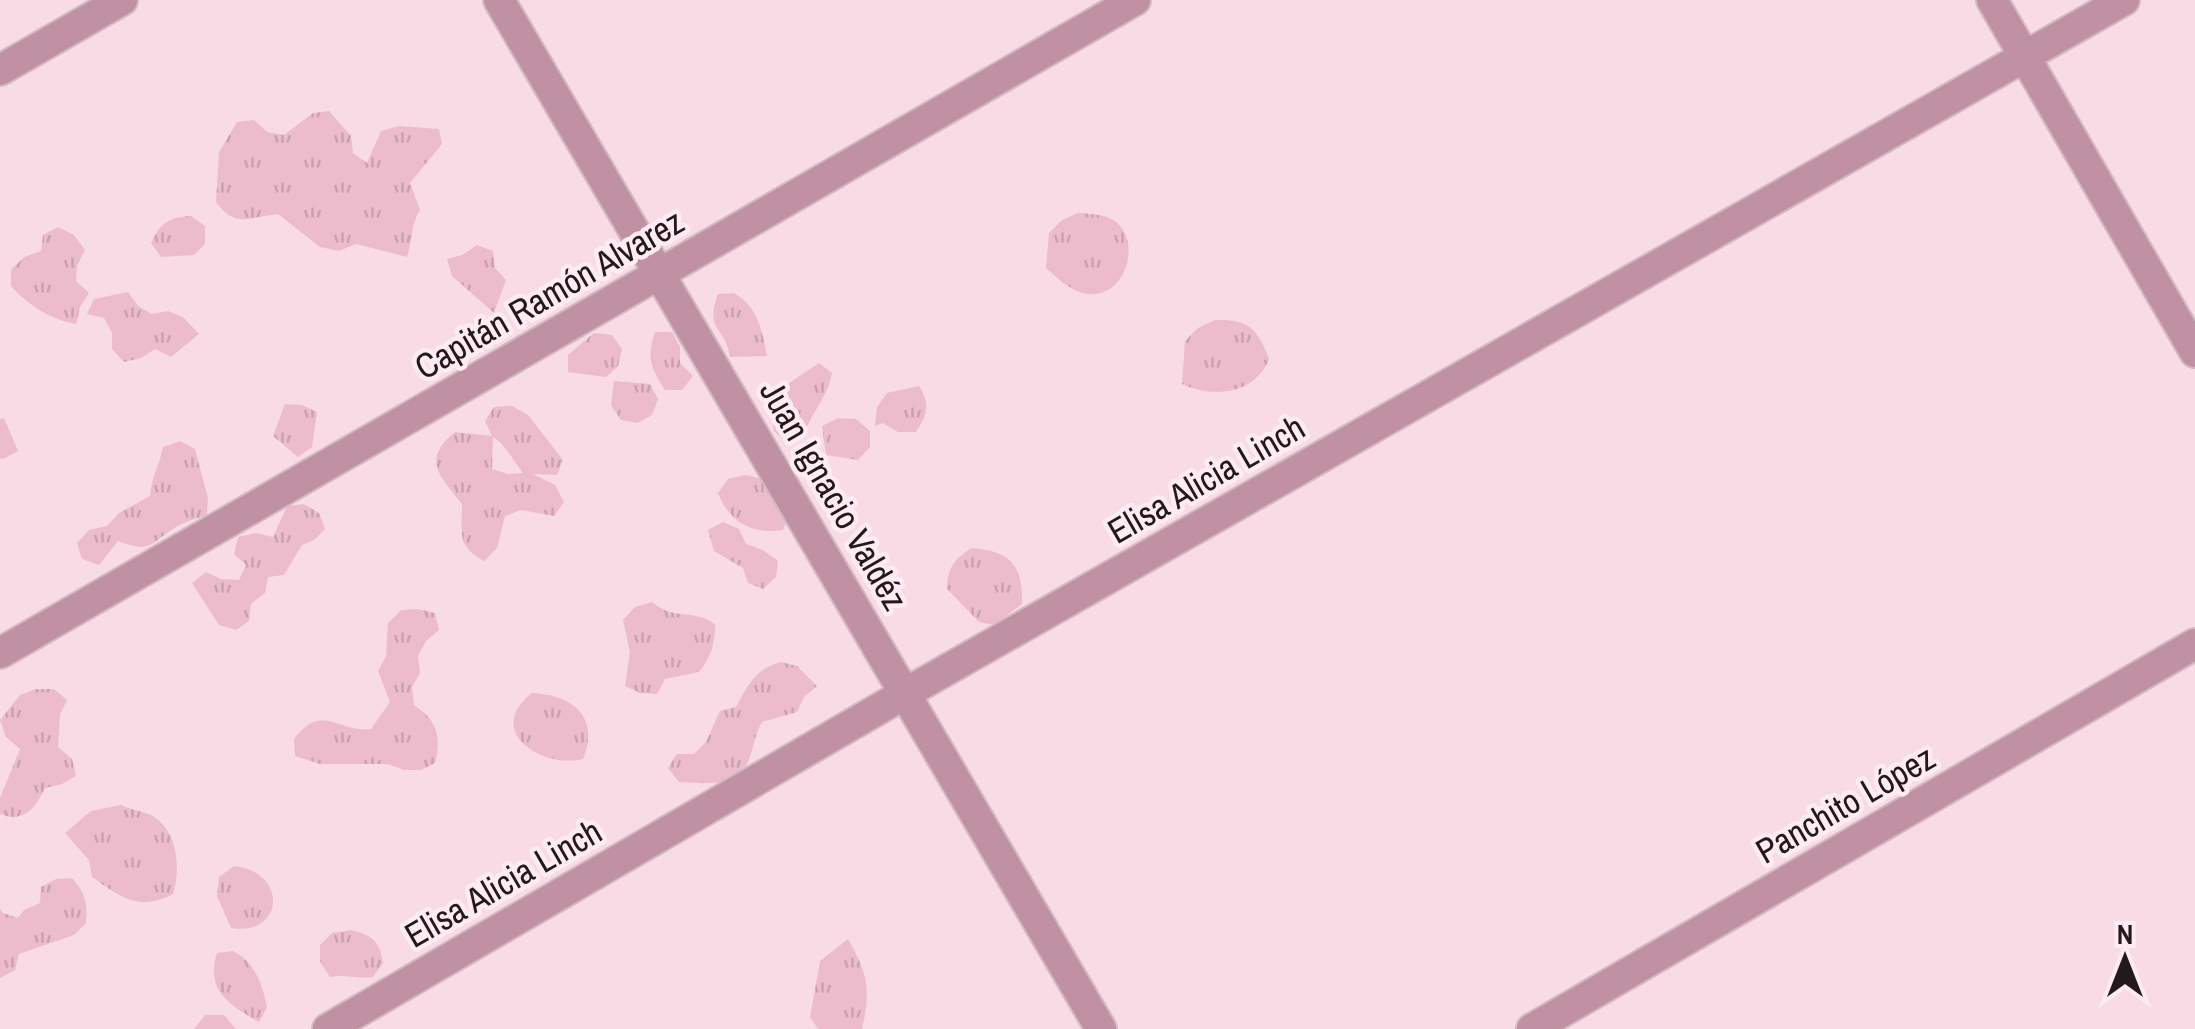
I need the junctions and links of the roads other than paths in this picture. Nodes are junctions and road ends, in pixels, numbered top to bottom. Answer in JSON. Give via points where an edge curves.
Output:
{"nodes":[{"id":1,"x":122,"y":0,"type":"edge"},
{"id":2,"x":499,"y":0,"type":"edge"},
{"id":3,"x":1135,"y":0,"type":"edge"},
{"id":4,"x":1992,"y":0,"type":"edge"},
{"id":5,"x":2124,"y":0,"type":"edge"},
{"id":6,"x":2026,"y":58,"type":"junction"},
{"id":7,"x":0,"y":70,"type":"edge"},
{"id":8,"x":662,"y":273,"type":"junction"},
{"id":9,"x":2195,"y":352,"type":"edge"},
{"id":10,"x":2195,"y":644,"type":"edge"},
{"id":11,"x":0,"y":653,"type":"edge"},
{"id":12,"x":906,"y":692,"type":"junction"},
{"id":13,"x":328,"y":1029,"type":"edge"},
{"id":14,"x":1101,"y":1029,"type":"edge"},
{"id":15,"x":1532,"y":1029,"type":"edge"}],
"edges":[{"from":1,"to":7,"type":"street"},
{"from":2,"to":8,"type":"street","name":"Juan Ignacio Valdéz"},
{"from":3,"to":8,"type":"street","name":"Capitán Ramón Alvarez"},
{"from":4,"to":6,"type":"street"},
{"from":5,"to":6,"type":"street","name":"Elisa Alicia Linch"},
{"from":6,"to":9,"type":"street"},
{"from":6,"to":12,"type":"street","name":"Elisa Alicia Linch"},
{"from":8,"to":11,"type":"street","name":"Capitán Ramón Alvarez"},
{"from":8,"to":12,"type":"street","name":"Juan Ignacio Valdéz"},
{"from":10,"to":15,"type":"street","name":"Panchito López"},
{"from":12,"to":13,"type":"street","name":"Elisa Alicia Linch"},
{"from":12,"to":14,"type":"street","name":"Juan Ignacio Valdéz"}]}
